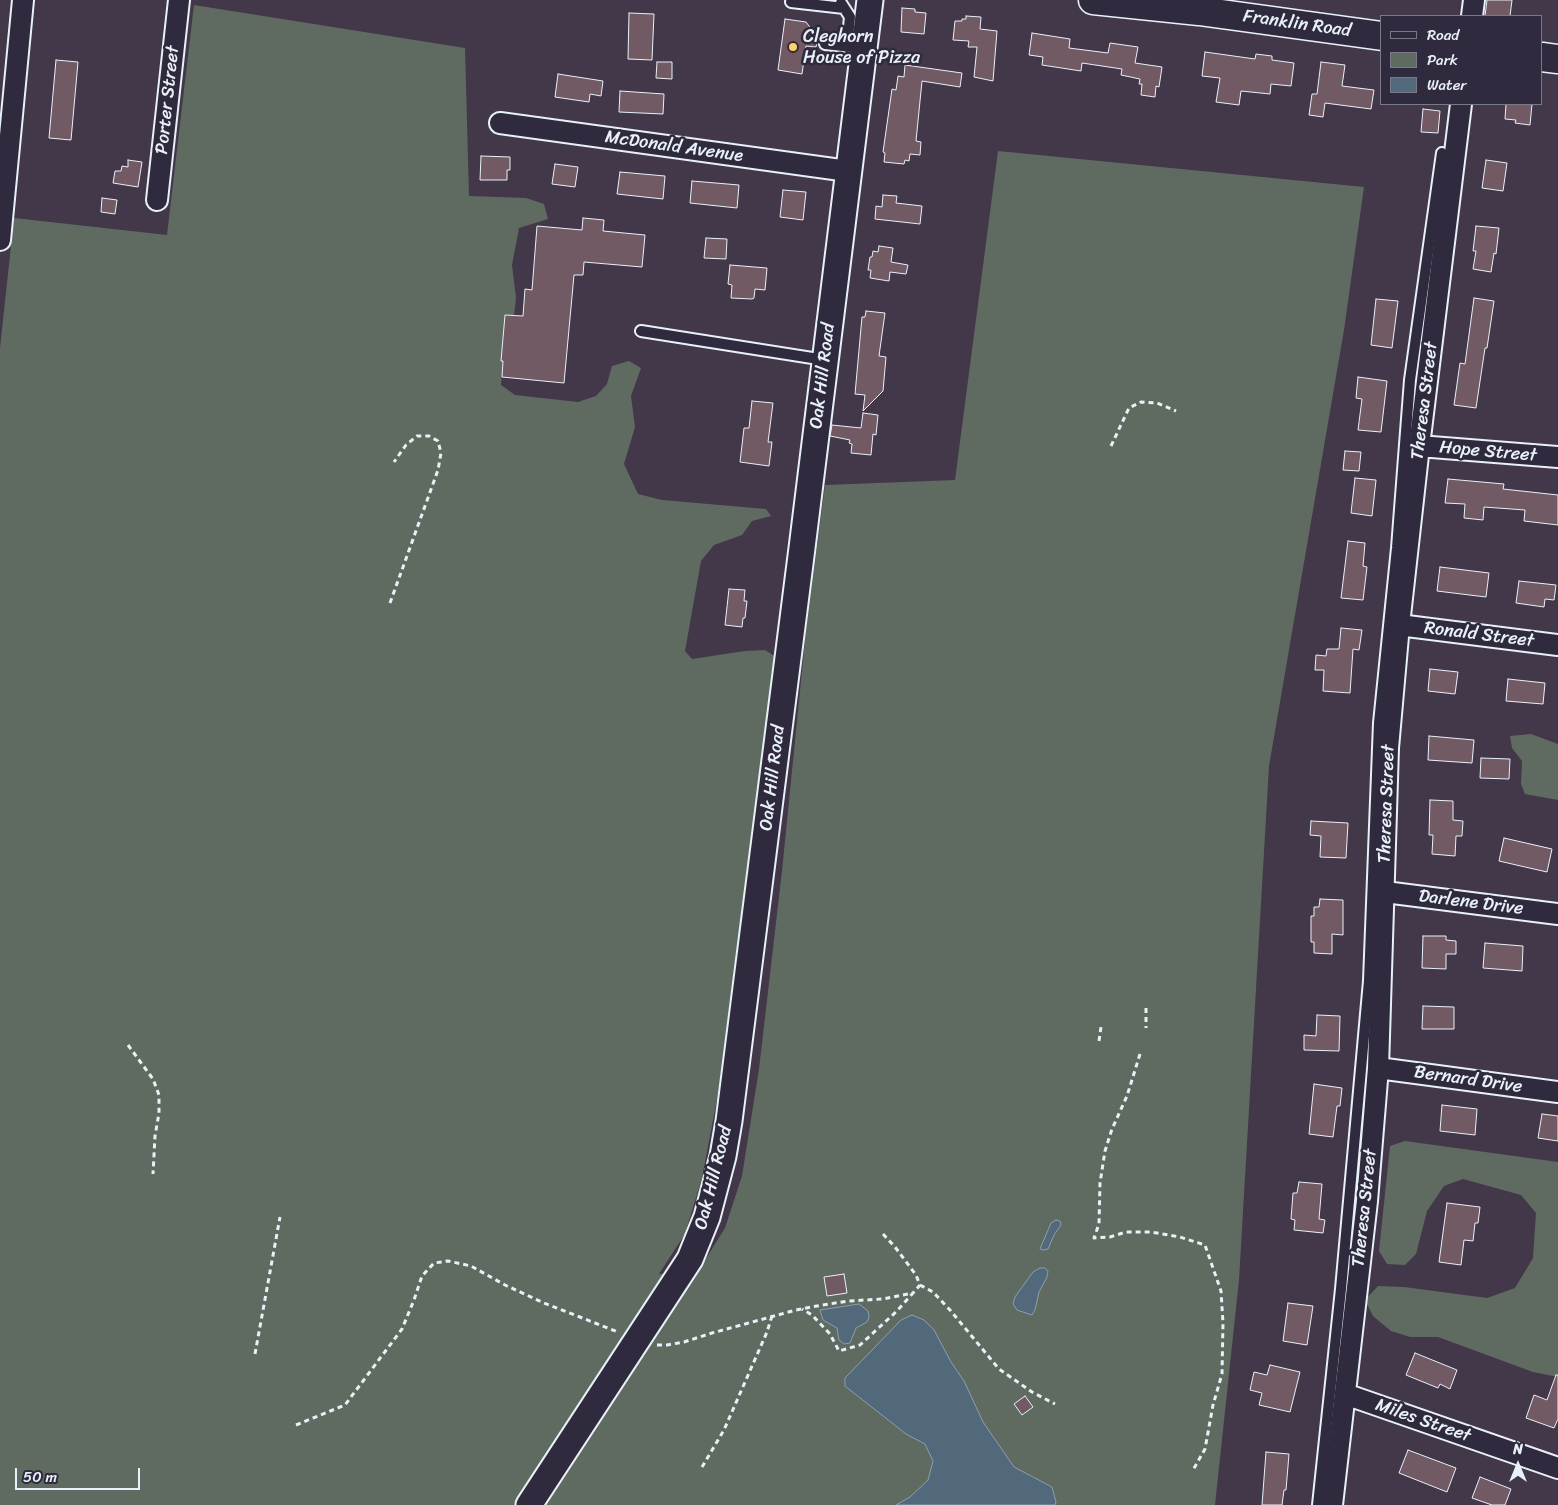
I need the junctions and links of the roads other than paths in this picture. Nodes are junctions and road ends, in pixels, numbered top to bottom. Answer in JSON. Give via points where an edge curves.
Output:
{"nodes":[{"id":1,"x":23,"y":0,"type":"edge"},
{"id":2,"x":30,"y":0,"type":"edge"},
{"id":3,"x":179,"y":0,"type":"edge"},
{"id":4,"x":1093,"y":0,"type":"edge"},
{"id":5,"x":1474,"y":0,"type":"edge"},
{"id":6,"x":791,"y":2,"type":"dead end"},
{"id":7,"x":841,"y":4,"type":"edge"},
{"id":8,"x":1199,"y":6,"type":"edge"},
{"id":9,"x":862,"y":13,"type":"edge"},
{"id":10,"x":1472,"y":15,"type":"edge"},
{"id":11,"x":1380,"y":36,"type":"edge"},
{"id":12,"x":826,"y":44,"type":"dead end"},
{"id":13,"x":855,"y":48,"type":"junction"},
{"id":14,"x":1543,"y":57,"type":"edge"},
{"id":15,"x":1558,"y":59,"type":"edge"},
{"id":16,"x":1461,"y":105,"type":"edge"},
{"id":17,"x":500,"y":123,"type":"dead end"},
{"id":18,"x":1442,"y":153,"type":"dead end"},
{"id":19,"x":848,"y":171,"type":"junction"},
{"id":20,"x":157,"y":200,"type":"dead end"},
{"id":21,"x":0,"y":240,"type":"edge"},
{"id":22,"x":641,"y":331,"type":"dead end"},
{"id":23,"x":825,"y":360,"type":"junction"},
{"id":24,"x":1419,"y":446,"type":"junction"},
{"id":25,"x":1558,"y":457,"type":"edge"},
{"id":26,"x":1399,"y":625,"type":"junction"},
{"id":27,"x":1558,"y":645,"type":"edge"},
{"id":28,"x":1385,"y":892,"type":"junction"},
{"id":29,"x":1558,"y":914,"type":"edge"},
{"id":30,"x":1378,"y":1068,"type":"junction"},
{"id":31,"x":1558,"y":1092,"type":"edge"},
{"id":32,"x":1345,"y":1394,"type":"junction"},
{"id":33,"x":1558,"y":1468,"type":"edge"},
{"id":34,"x":529,"y":1505,"type":"edge"},
{"id":35,"x":1318,"y":1505,"type":"edge"},
{"id":36,"x":1332,"y":1505,"type":"edge"}],
"edges":[{"from":1,"to":21,"type":"street"},
{"from":2,"to":21,"type":"lane"},
{"from":3,"to":20,"type":"street","name":"Porter Street"},
{"from":4,"to":8,"type":"main road","name":"Franklin Road"},
{"from":5,"to":10,"type":"street"},
{"from":6,"to":7,"type":"lane"},
{"from":7,"to":9,"type":"lane"},
{"from":8,"to":11,"type":"main road","name":"Franklin Road"},
{"from":9,"to":13,"type":"street","name":"Oak Hill Road"},
{"from":12,"to":13,"type":"lane"},
{"from":13,"to":19,"type":"street","name":"Oak Hill Road"},
{"from":14,"to":15,"type":"main road"},
{"from":16,"to":24,"type":"street","name":"Theresa Street"},
{"from":17,"to":19,"type":"street","name":"McDonald Avenue"},
{"from":18,"to":35,"type":"lane","via":[[1410,380],[1379,723],[1369,981]]},
{"from":19,"to":23,"type":"street","name":"Oak Hill Road"},
{"from":22,"to":23,"type":"lane"},
{"from":23,"to":34,"type":"street","name":"Oak Hill Road","via":[[729,1121],[708,1217],[690,1259]]},
{"from":24,"to":25,"type":"street","name":"Hope Street"},
{"from":24,"to":26,"type":"street","name":"Theresa Street"},
{"from":26,"to":27,"type":"street","name":"Ronald Street"},
{"from":26,"to":28,"type":"street","name":"Theresa Street","via":[[1388,748]]},
{"from":28,"to":29,"type":"street","name":"Darlene Drive"},
{"from":28,"to":30,"type":"street","name":"Theresa Street"},
{"from":30,"to":31,"type":"street","name":"Bernard Drive"},
{"from":30,"to":32,"type":"street","name":"Theresa Street"},
{"from":32,"to":33,"type":"street","name":"Miles Street"},
{"from":32,"to":36,"type":"street","name":"Theresa Street"}]}
